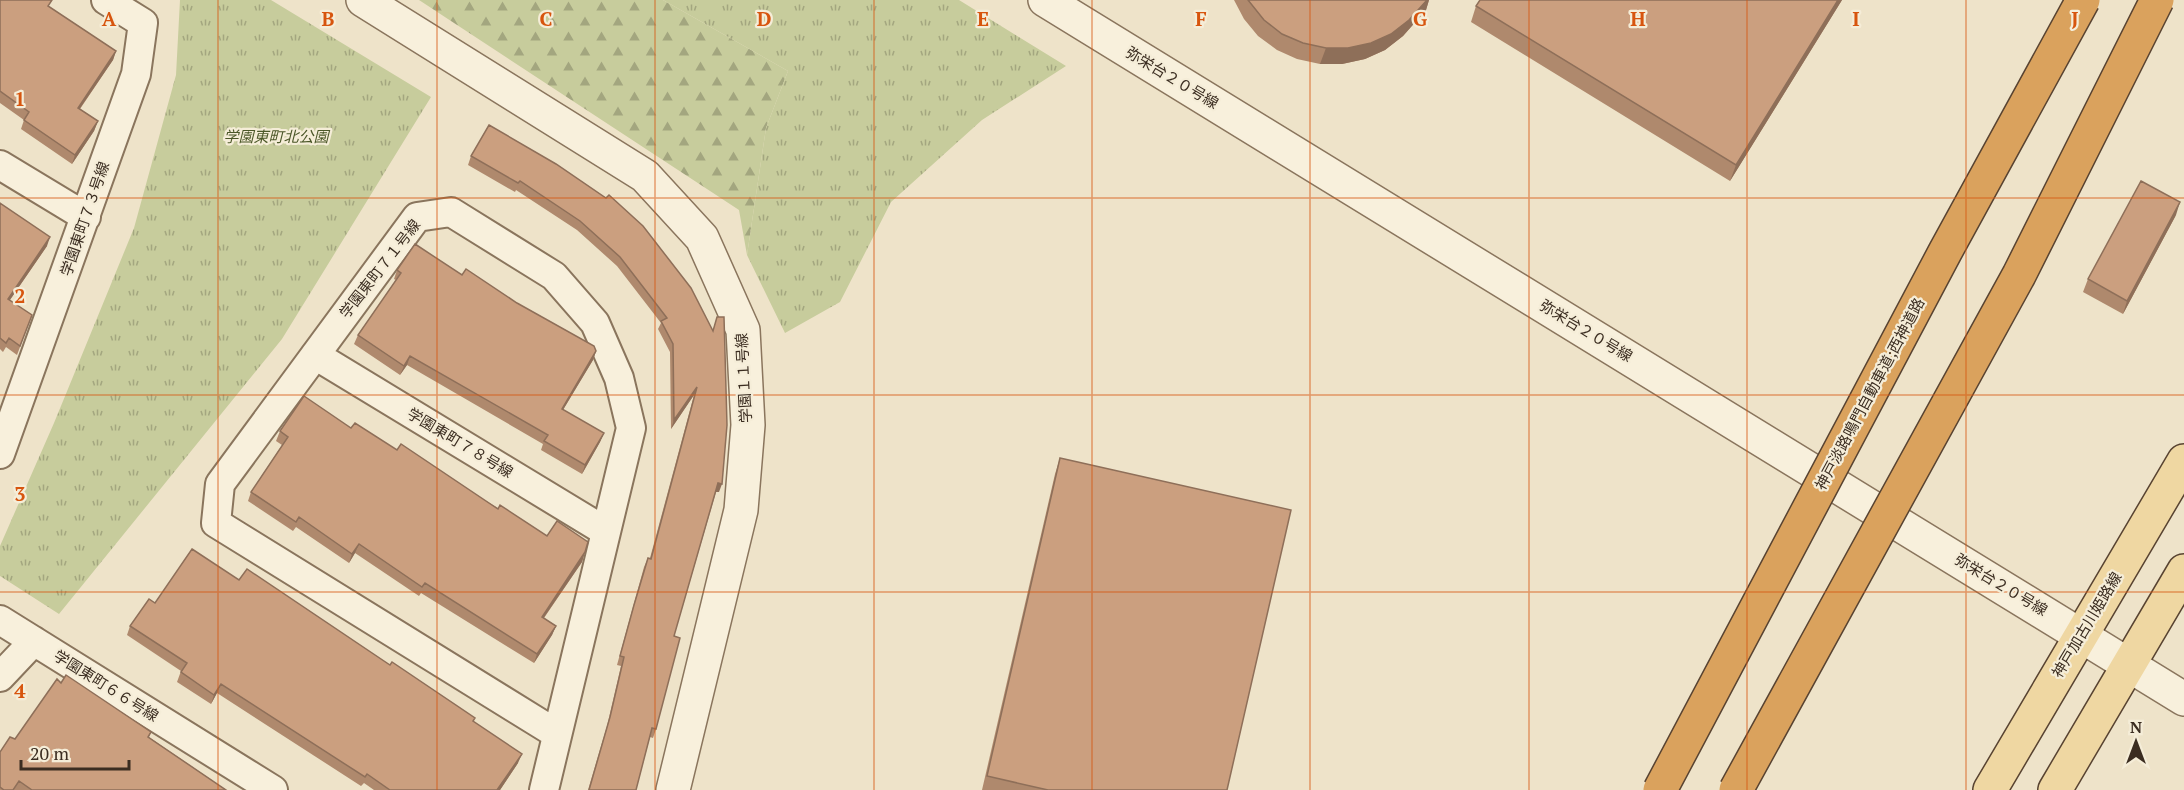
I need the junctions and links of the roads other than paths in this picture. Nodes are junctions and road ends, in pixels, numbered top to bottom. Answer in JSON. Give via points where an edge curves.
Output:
{"nodes":[{"id":1,"x":106,"y":0,"type":"edge"},
{"id":2,"x":363,"y":0,"type":"edge"},
{"id":3,"x":1045,"y":0,"type":"edge"},
{"id":4,"x":2083,"y":0,"type":"edge"},
{"id":5,"x":2157,"y":0,"type":"edge"},
{"id":6,"x":0,"y":165,"type":"edge"},
{"id":7,"x":86,"y":217,"type":"junction"},
{"id":8,"x":315,"y":354,"type":"junction"},
{"id":9,"x":10,"y":399,"type":"edge"},
{"id":10,"x":0,"y":454,"type":"edge"},
{"id":11,"x":2184,"y":461,"type":"edge"},
{"id":12,"x":605,"y":531,"type":"junction"},
{"id":13,"x":2184,"y":571,"type":"edge"},
{"id":14,"x":0,"y":620,"type":"edge"},
{"id":15,"x":2081,"y":634,"type":"junction"},
{"id":16,"x":34,"y":641,"type":"junction"},
{"id":17,"x":2128,"y":664,"type":"junction"},
{"id":18,"x":0,"y":677,"type":"edge"},
{"id":19,"x":2184,"y":699,"type":"edge"},
{"id":20,"x":557,"y":734,"type":"junction"},
{"id":21,"x":273,"y":790,"type":"edge"},
{"id":22,"x":544,"y":790,"type":"edge"},
{"id":23,"x":674,"y":790,"type":"edge"},
{"id":24,"x":1660,"y":790,"type":"edge"},
{"id":25,"x":1736,"y":790,"type":"edge"},
{"id":26,"x":1990,"y":790,"type":"edge"},
{"id":27,"x":2055,"y":790,"type":"edge"}],
"edges":[{"from":1,"to":7,"type":"street","name":"学園東町７３号線","via":[[143,23],[136,74]]},
{"from":2,"to":23,"type":"street","name":"学園１１号線","via":[[645,176],[702,238],[743,330],[748,425],[741,510]]},
{"from":3,"to":15,"type":"street","name":"弥栄台２０号線"},
{"from":4,"to":24,"type":"highway","name":"神戸淡路鳴門自動車道;西神道路","bridge":true},
{"from":5,"to":25,"type":"highway","bridge":true,"via":[[2019,275]]},
{"from":6,"to":7,"type":"street"},
{"from":7,"to":9,"type":"street","name":"学園東町７３号線"},
{"from":8,"to":12,"type":"street","name":"学園東町７８号線"},
{"from":8,"to":12,"type":"street","name":"学園東町７１号線","via":[[417,217],[451,212],[554,276],[595,323],[619,378],[631,428]]},
{"from":8,"to":20,"type":"street","name":"学園東町７１号線","via":[[220,484],[216,523]]},
{"from":9,"to":10,"type":"street","name":"学園東町７３号線"},
{"from":11,"to":15,"type":"main road","name":"神戸加古川姫路線"},
{"from":12,"to":20,"type":"street","name":"学園東町７１号線"},
{"from":13,"to":17,"type":"main road"},
{"from":14,"to":16,"type":"street","name":"学園東町６６号線"},
{"from":15,"to":17,"type":"street","name":"弥栄台２０号線"},
{"from":15,"to":26,"type":"main road","name":"神戸加古川姫路線"},
{"from":16,"to":18,"type":"street"},
{"from":16,"to":21,"type":"street","name":"学園東町６６号線"},
{"from":17,"to":19,"type":"street","name":"弥栄台２０号線"},
{"from":17,"to":27,"type":"main road"},
{"from":20,"to":22,"type":"street","name":"学園東町７１号線"}]}
